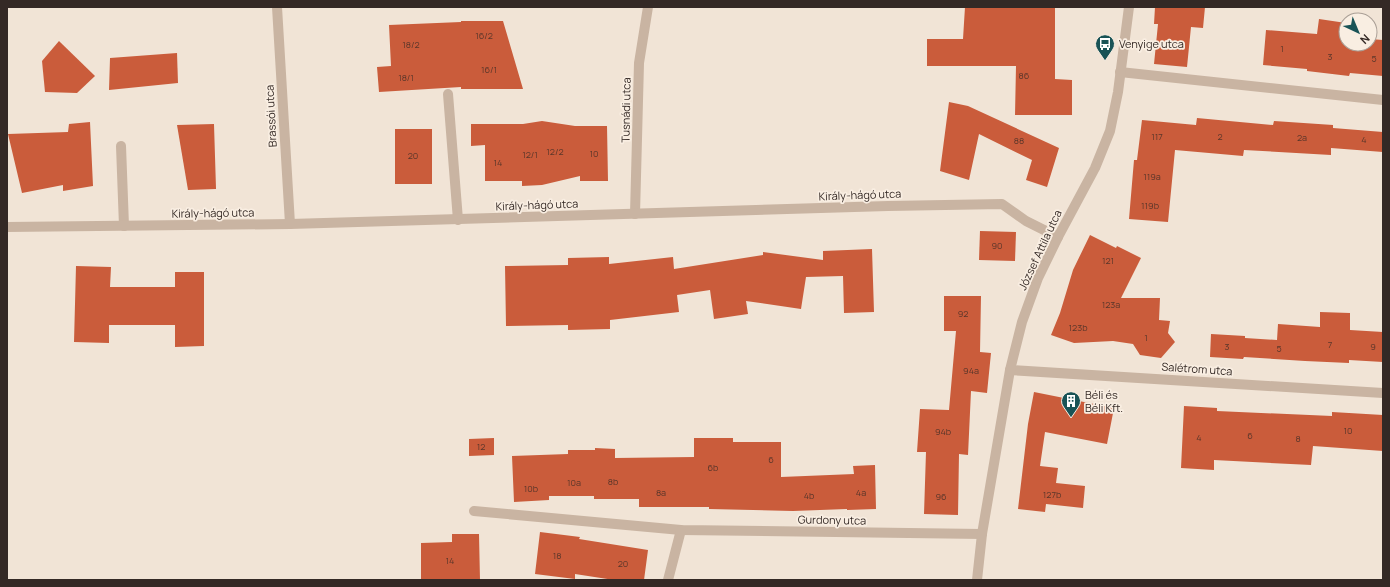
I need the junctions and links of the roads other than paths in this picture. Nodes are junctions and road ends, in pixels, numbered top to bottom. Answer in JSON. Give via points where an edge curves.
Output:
{"nodes":[{"id":1,"x":277,"y":7,"type":"edge"},
{"id":2,"x":648,"y":7,"type":"edge"},
{"id":3,"x":1129,"y":7,"type":"edge"},
{"id":4,"x":1120,"y":72,"type":"junction"},
{"id":5,"x":448,"y":94,"type":"dead end"},
{"id":6,"x":1383,"y":100,"type":"edge"},
{"id":7,"x":121,"y":146,"type":"dead end"},
{"id":8,"x":635,"y":214,"type":"junction"},
{"id":9,"x":458,"y":220,"type":"junction"},
{"id":10,"x":290,"y":224,"type":"junction"},
{"id":11,"x":124,"y":226,"type":"junction"},
{"id":12,"x":7,"y":227,"type":"edge"},
{"id":13,"x":1058,"y":237,"type":"junction"},
{"id":14,"x":1010,"y":370,"type":"junction"},
{"id":15,"x":1383,"y":393,"type":"edge"},
{"id":16,"x":474,"y":510,"type":"dead end"},
{"id":17,"x":681,"y":530,"type":"junction"},
{"id":18,"x":982,"y":534,"type":"junction"},
{"id":19,"x":668,"y":580,"type":"edge"},
{"id":20,"x":977,"y":580,"type":"edge"}],
"edges":[{"from":1,"to":10,"type":"street","name":"Brassói utca"},
{"from":2,"to":8,"type":"street","name":"Tusnádi utca","via":[[639,63]]},
{"from":3,"to":4,"type":"street","name":"József Attila utca"},
{"from":4,"to":6,"type":"street"},
{"from":4,"to":13,"type":"street","name":"József Attila utca","via":[[1110,131],[1095,168]]},
{"from":5,"to":9,"type":"street"},
{"from":7,"to":11,"type":"street"},
{"from":8,"to":9,"type":"street","name":"Király-hágó utca"},
{"from":8,"to":13,"type":"street","name":"Király-hágó utca","via":[[1002,204],[1026,221]]},
{"from":9,"to":10,"type":"street","name":"Király-hágó utca"},
{"from":10,"to":11,"type":"street","name":"Király-hágó utca"},
{"from":11,"to":12,"type":"street","name":"Király-hágó utca"},
{"from":13,"to":14,"type":"street","name":"József Attila utca","via":[[1038,278],[1022,322]]},
{"from":14,"to":15,"type":"street","name":"Salétrom utca"},
{"from":14,"to":18,"type":"street","name":"József Attila utca"},
{"from":16,"to":17,"type":"street","name":"Gurdony utca"},
{"from":17,"to":18,"type":"street","name":"Gurdony utca"},
{"from":17,"to":19,"type":"street"},
{"from":18,"to":20,"type":"street","name":"József Attila utca"}]}
